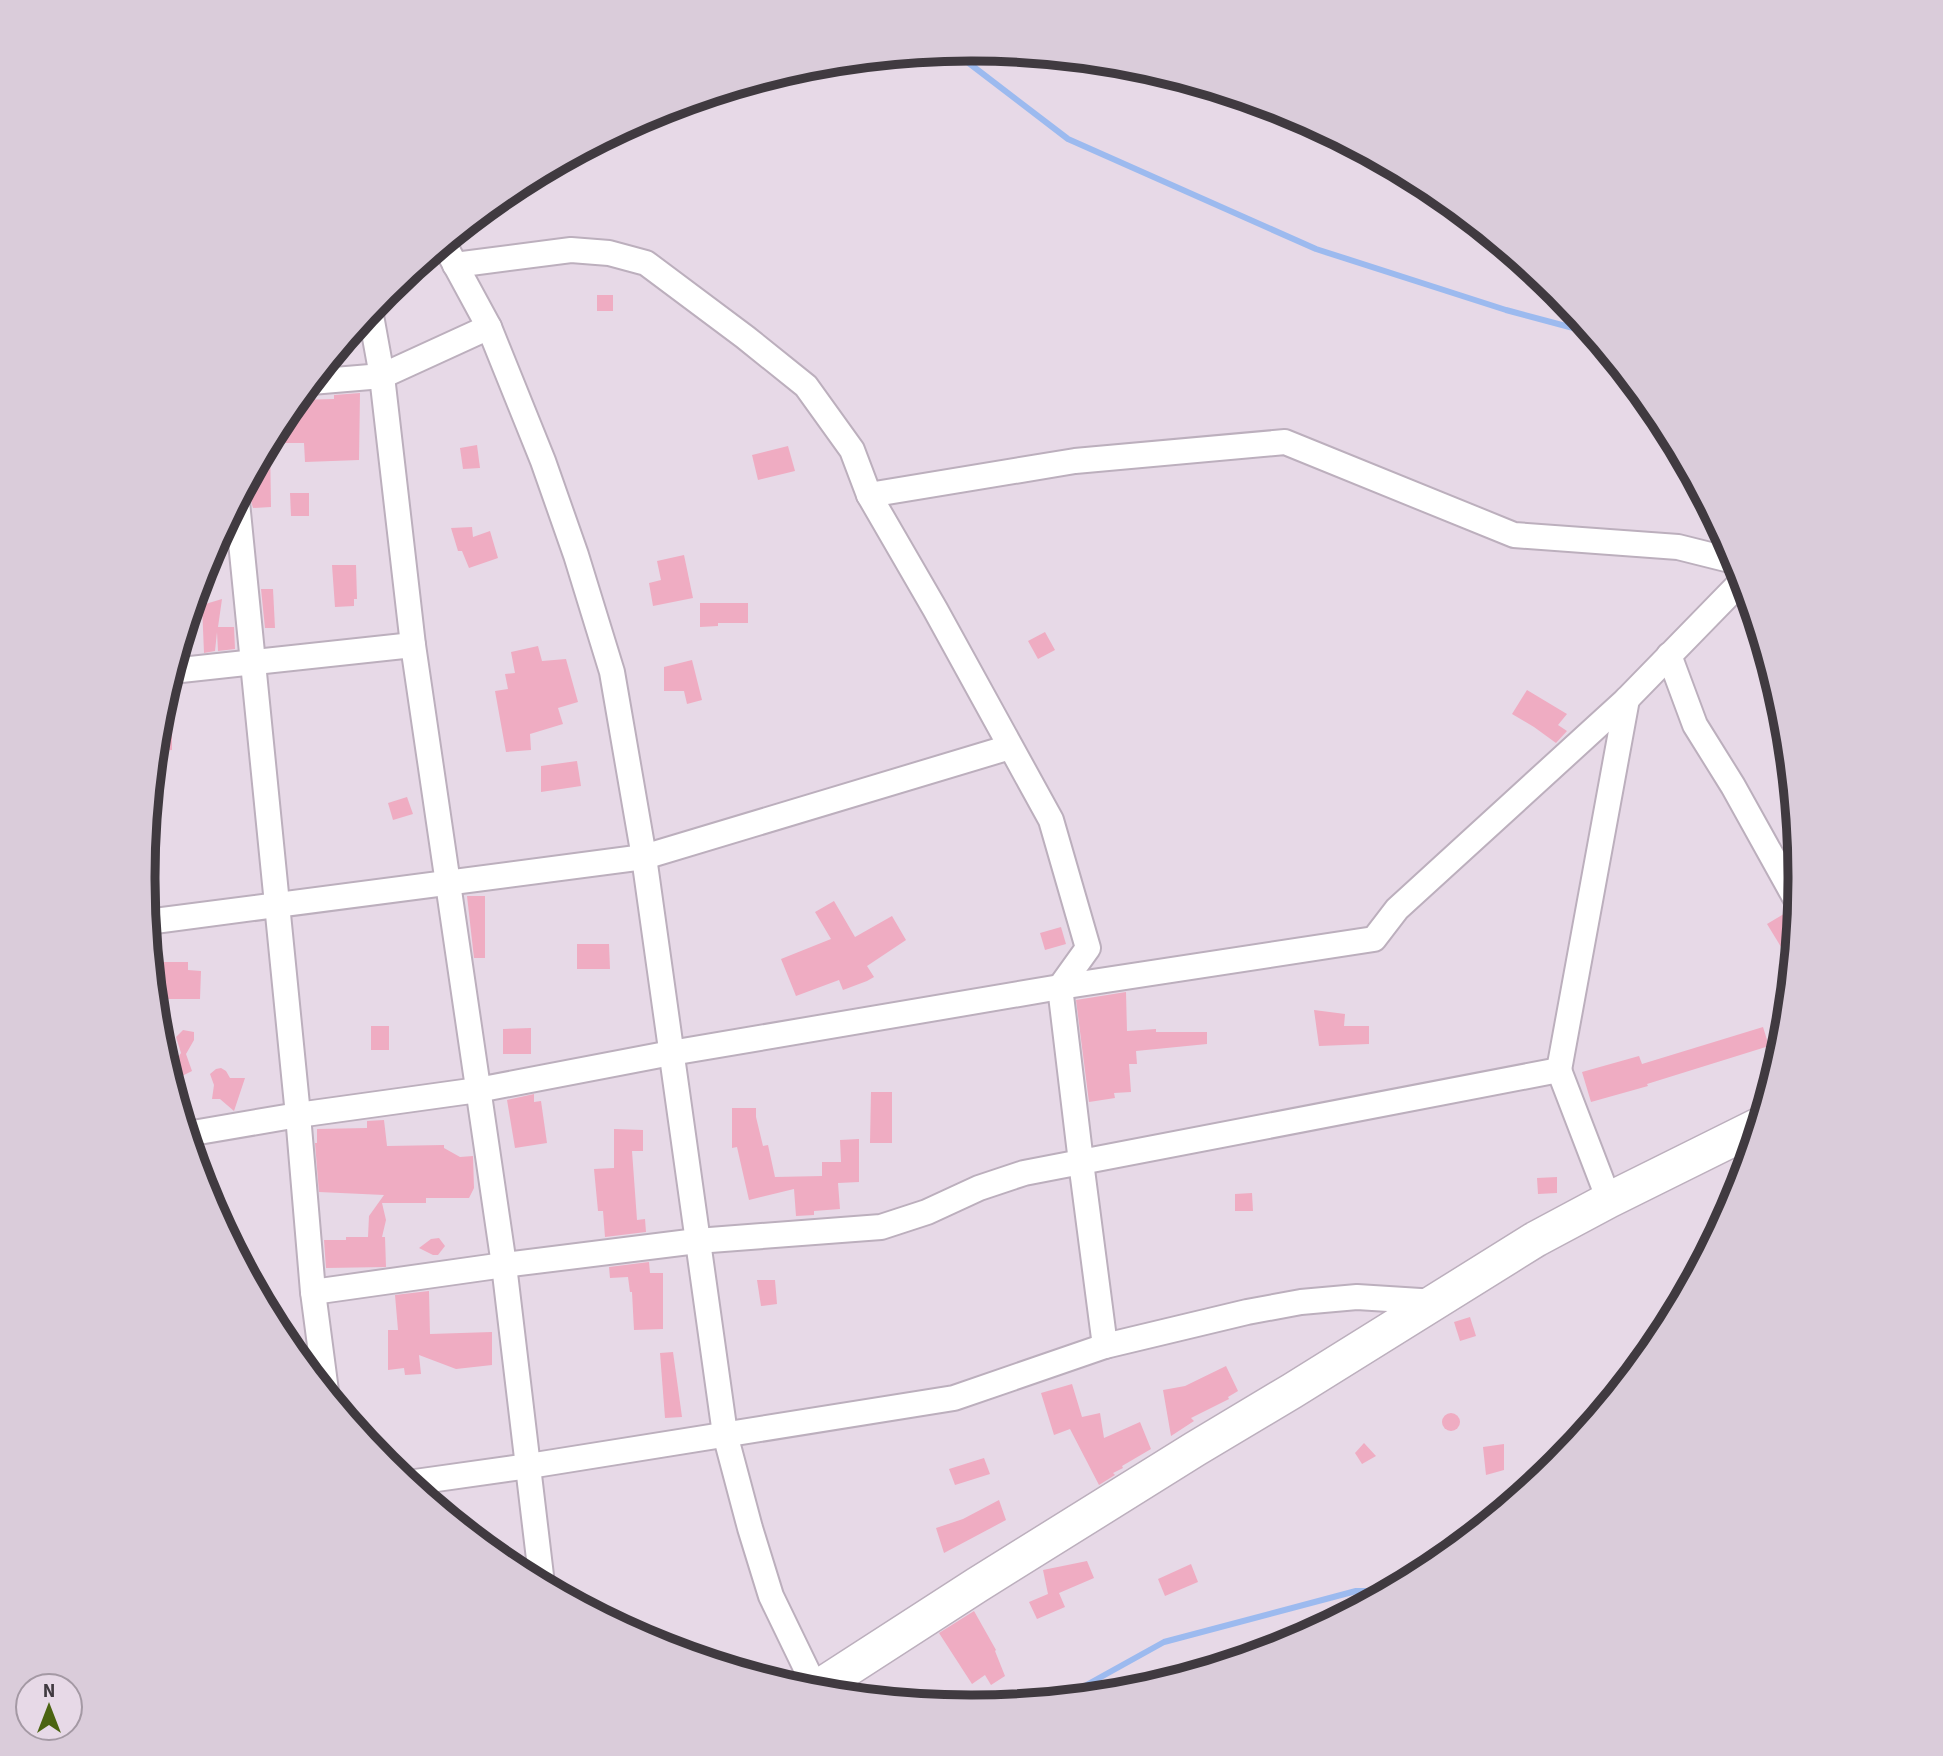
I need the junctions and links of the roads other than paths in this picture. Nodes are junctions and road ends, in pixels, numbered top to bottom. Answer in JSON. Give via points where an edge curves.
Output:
{"nodes":[{"id":1,"x":449,"y":254,"type":"edge"},
{"id":2,"x":372,"y":323,"type":"edge"},
{"id":3,"x":489,"y":327,"type":"junction"},
{"id":4,"x":382,"y":376,"type":"junction"},
{"id":5,"x":324,"y":381,"type":"edge"},
{"id":6,"x":869,"y":495,"type":"junction"},
{"id":7,"x":238,"y":518,"type":"edge"},
{"id":8,"x":1723,"y":558,"type":"edge"},
{"id":9,"x":1735,"y":588,"type":"edge"},
{"id":10,"x":413,"y":645,"type":"junction"},
{"id":11,"x":1669,"y":655,"type":"junction"},
{"id":12,"x":252,"y":663,"type":"junction"},
{"id":13,"x":182,"y":670,"type":"edge"},
{"id":14,"x":1627,"y":699,"type":"junction"},
{"id":15,"x":1010,"y":747,"type":"junction"},
{"id":16,"x":644,"y":857,"type":"junction"},
{"id":17,"x":448,"y":883,"type":"junction"},
{"id":18,"x":1788,"y":885,"type":"edge"},
{"id":19,"x":276,"y":905,"type":"junction"},
{"id":20,"x":156,"y":921,"type":"edge"},
{"id":21,"x":1060,"y":987,"type":"junction"},
{"id":22,"x":671,"y":1053,"type":"junction"},
{"id":23,"x":1559,"y":1070,"type":"junction"},
{"id":24,"x":478,"y":1090,"type":"junction"},
{"id":25,"x":298,"y":1115,"type":"junction"},
{"id":26,"x":1748,"y":1131,"type":"edge"},
{"id":27,"x":196,"y":1133,"type":"edge"},
{"id":28,"x":1081,"y":1162,"type":"junction"},
{"id":29,"x":1609,"y":1200,"type":"junction"},
{"id":30,"x":697,"y":1241,"type":"junction"},
{"id":31,"x":504,"y":1265,"type":"junction"},
{"id":32,"x":313,"y":1292,"type":"junction"},
{"id":33,"x":1436,"y":1302,"type":"junction"},
{"id":34,"x":1105,"y":1346,"type":"junction"},
{"id":35,"x":324,"y":1375,"type":"edge"},
{"id":36,"x":726,"y":1434,"type":"junction"},
{"id":37,"x":529,"y":1466,"type":"junction"},
{"id":38,"x":421,"y":1481,"type":"edge"},
{"id":39,"x":541,"y":1571,"type":"edge"},
{"id":40,"x":803,"y":1677,"type":"edge"},
{"id":41,"x":822,"y":1681,"type":"edge"}],
"edges":[{"from":1,"to":3,"type":"street"},
{"from":1,"to":6,"type":"street","via":[[571,250],[609,253],[646,264],[806,386],[852,450]]},
{"from":2,"to":4,"type":"street"},
{"from":3,"to":4,"type":"street"},
{"from":3,"to":16,"type":"street","via":[[547,473],[612,672]]},
{"from":4,"to":5,"type":"street"},
{"from":4,"to":10,"type":"street"},
{"from":6,"to":8,"type":"street","via":[[1075,461],[1285,442],[1514,535],[1678,547]]},
{"from":6,"to":15,"type":"street"},
{"from":7,"to":12,"type":"street"},
{"from":9,"to":11,"type":"street"},
{"from":10,"to":12,"type":"street"},
{"from":10,"to":17,"type":"street"},
{"from":11,"to":14,"type":"street"},
{"from":11,"to":18,"type":"street","via":[[1695,725]]},
{"from":12,"to":13,"type":"street"},
{"from":12,"to":19,"type":"street"},
{"from":14,"to":21,"type":"street","via":[[1397,909],[1374,939]]},
{"from":14,"to":23,"type":"street"},
{"from":15,"to":16,"type":"street"},
{"from":15,"to":21,"type":"street","via":[[1051,820],[1088,948]]},
{"from":16,"to":17,"type":"street"},
{"from":16,"to":22,"type":"street"},
{"from":17,"to":19,"type":"street"},
{"from":17,"to":24,"type":"street"},
{"from":19,"to":20,"type":"street"},
{"from":19,"to":25,"type":"street"},
{"from":21,"to":22,"type":"street"},
{"from":21,"to":28,"type":"street"},
{"from":22,"to":24,"type":"street"},
{"from":22,"to":30,"type":"street"},
{"from":23,"to":28,"type":"street"},
{"from":23,"to":29,"type":"street"},
{"from":24,"to":25,"type":"street"},
{"from":24,"to":31,"type":"street"},
{"from":25,"to":27,"type":"street"},
{"from":25,"to":32,"type":"street"},
{"from":26,"to":29,"type":"main road"},
{"from":28,"to":30,"type":"street","via":[[1024,1173],[881,1227]]},
{"from":28,"to":34,"type":"street"},
{"from":29,"to":33,"type":"main road"},
{"from":30,"to":31,"type":"street"},
{"from":30,"to":36,"type":"street"},
{"from":31,"to":32,"type":"street"},
{"from":31,"to":37,"type":"street"},
{"from":32,"to":35,"type":"street"},
{"from":33,"to":34,"type":"street","via":[[1357,1297],[1301,1302]]},
{"from":33,"to":41,"type":"main road"},
{"from":34,"to":36,"type":"street","via":[[954,1398]]},
{"from":36,"to":37,"type":"street"},
{"from":36,"to":40,"type":"street","via":[[771,1596]]},
{"from":37,"to":38,"type":"street"},
{"from":37,"to":39,"type":"street"}]}
